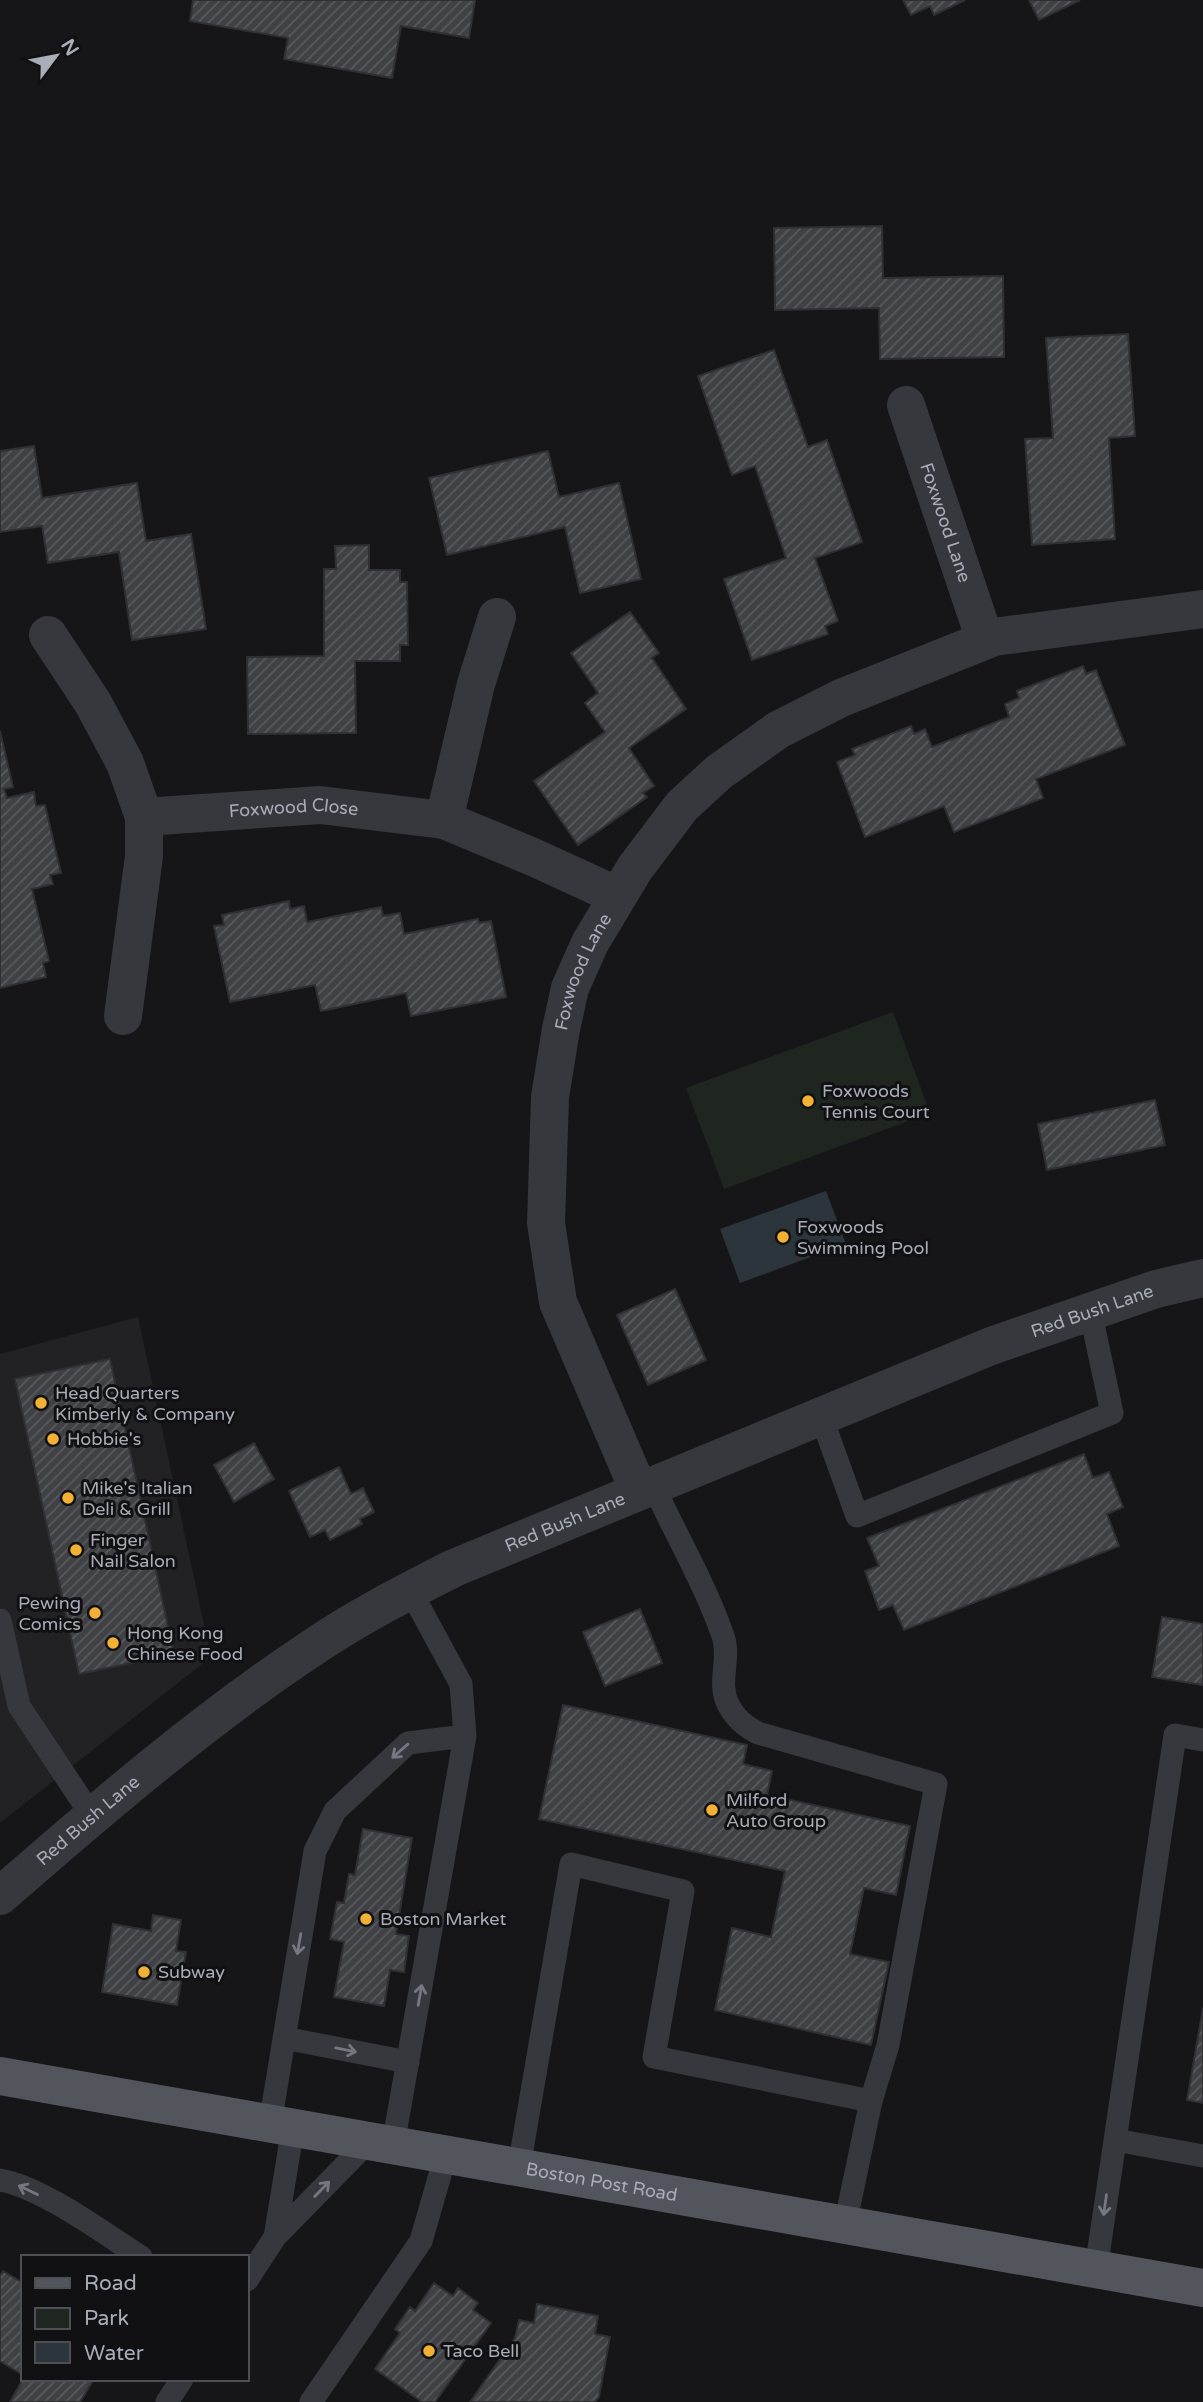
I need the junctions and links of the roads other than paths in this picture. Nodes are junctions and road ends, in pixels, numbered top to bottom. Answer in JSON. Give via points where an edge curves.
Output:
{"nodes":[{"id":1,"x":906,"y":405,"type":"dead end"},
{"id":2,"x":1203,"y":608,"type":"edge"},
{"id":3,"x":497,"y":617,"type":"dead end"},
{"id":4,"x":48,"y":635,"type":"dead end"},
{"id":5,"x":985,"y":640,"type":"junction"},
{"id":6,"x":144,"y":817,"type":"junction"},
{"id":7,"x":444,"y":820,"type":"junction"},
{"id":8,"x":618,"y":896,"type":"junction"},
{"id":9,"x":123,"y":1016,"type":"dead end"},
{"id":10,"x":1203,"y":1278,"type":"edge"},
{"id":11,"x":1090,"y":1310,"type":"junction"},
{"id":12,"x":821,"y":1416,"type":"junction"},
{"id":13,"x":646,"y":1488,"type":"junction"},
{"id":14,"x":410,"y":1590,"type":"junction"},
{"id":15,"x":0,"y":1620,"type":"edge"},
{"id":16,"x":465,"y":1736,"type":"junction"},
{"id":17,"x":1203,"y":1740,"type":"edge"},
{"id":18,"x":92,"y":1816,"type":"junction"},
{"id":19,"x":0,"y":1896,"type":"edge"},
{"id":20,"x":284,"y":2038,"type":"junction"},
{"id":21,"x":408,"y":2062,"type":"junction"},
{"id":22,"x":0,"y":2076,"type":"edge"},
{"id":23,"x":871,"y":2101,"type":"junction"},
{"id":24,"x":281,"y":2126,"type":"junction"},
{"id":25,"x":1115,"y":2140,"type":"junction"},
{"id":26,"x":381,"y":2143,"type":"junction"},
{"id":27,"x":446,"y":2154,"type":"junction"},
{"id":28,"x":1203,"y":2156,"type":"edge"},
{"id":29,"x":519,"y":2167,"type":"junction"},
{"id":30,"x":0,"y":2180,"type":"edge"},
{"id":31,"x":845,"y":2225,"type":"junction"},
{"id":32,"x":275,"y":2237,"type":"junction"},
{"id":33,"x":139,"y":2255,"type":"edge"},
{"id":34,"x":1096,"y":2269,"type":"junction"},
{"id":35,"x":248,"y":2278,"type":"edge"},
{"id":36,"x":1203,"y":2288,"type":"edge"},
{"id":37,"x":181,"y":2381,"type":"edge"},
{"id":38,"x":167,"y":2402,"type":"edge"},
{"id":39,"x":311,"y":2402,"type":"edge"}],
"edges":[{"from":1,"to":5,"type":"street","name":"Foxwood Lane"},
{"from":2,"to":5,"type":"street","name":"Foxwood Lane"},
{"from":3,"to":7,"type":"street"},
{"from":4,"to":6,"type":"street","via":[[93,703],[125,763]]},
{"from":5,"to":8,"type":"street","name":"Foxwood Lane","via":[[841,698],[778,730],[719,772],[682,806]]},
{"from":6,"to":7,"type":"street","name":"Foxwood Close","via":[[320,805]]},
{"from":6,"to":9,"type":"street","via":[[144,856]]},
{"from":7,"to":8,"type":"street","name":"Foxwood Close"},
{"from":8,"to":13,"type":"street","name":"Foxwood Lane","via":[[570,988],[550,1097],[546,1223],[558,1302]]},
{"from":10,"to":11,"type":"street","name":"Red Bush Lane"},
{"from":11,"to":12,"type":"street","name":"Red Bush Lane"},
{"from":11,"to":12,"type":"lane","via":[[1112,1413],[858,1516]]},
{"from":12,"to":13,"type":"street","name":"Red Bush Lane"},
{"from":13,"to":14,"type":"street","name":"Red Bush Lane"},
{"from":13,"to":23,"type":"lane","via":[[724,1639],[723,1687],[741,1724],[758,1733],[936,1784],[888,2045]]},
{"from":14,"to":16,"type":"lane","via":[[461,1684]]},
{"from":14,"to":18,"type":"street","name":"Red Bush Lane","via":[[316,1645],[213,1719]]},
{"from":15,"to":18,"type":"lane","via":[[19,1706]]},
{"from":16,"to":20,"type":"lane","one_way":true,"via":[[408,1743],[335,1811],[315,1851]]},
{"from":21,"to":16,"type":"lane","one_way":true},
{"from":17,"to":25,"type":"lane","via":[[1175,1735]]},
{"from":18,"to":19,"type":"street","name":"Red Bush Lane"},
{"from":20,"to":21,"type":"lane","one_way":true},
{"from":20,"to":24,"type":"lane"},
{"from":21,"to":26,"type":"lane"},
{"from":22,"to":24,"type":"main road","name":"Boston Post Road"},
{"from":23,"to":29,"type":"lane","via":[[654,2057],[683,1891],[571,1864]]},
{"from":23,"to":31,"type":"lane"},
{"from":24,"to":26,"type":"main road","name":"Boston Post Road"},
{"from":24,"to":32,"type":"lane"},
{"from":25,"to":28,"type":"lane"},
{"from":25,"to":34,"type":"lane","one_way":true},
{"from":26,"to":27,"type":"main road","name":"Boston Post Road"},
{"from":32,"to":26,"type":"lane","one_way":true},
{"from":27,"to":29,"type":"main road","name":"Boston Post Road"},
{"from":27,"to":39,"type":"lane","via":[[421,2241]]},
{"from":29,"to":31,"type":"main road","name":"Boston Post Road"},
{"from":33,"to":30,"type":"lane","one_way":true,"via":[[55,2203]]},
{"from":31,"to":34,"type":"main road","name":"Boston Post Road"},
{"from":32,"to":35,"type":"lane"},
{"from":34,"to":36,"type":"main road","name":"Boston Post Road"},
{"from":37,"to":38,"type":"lane"}]}
